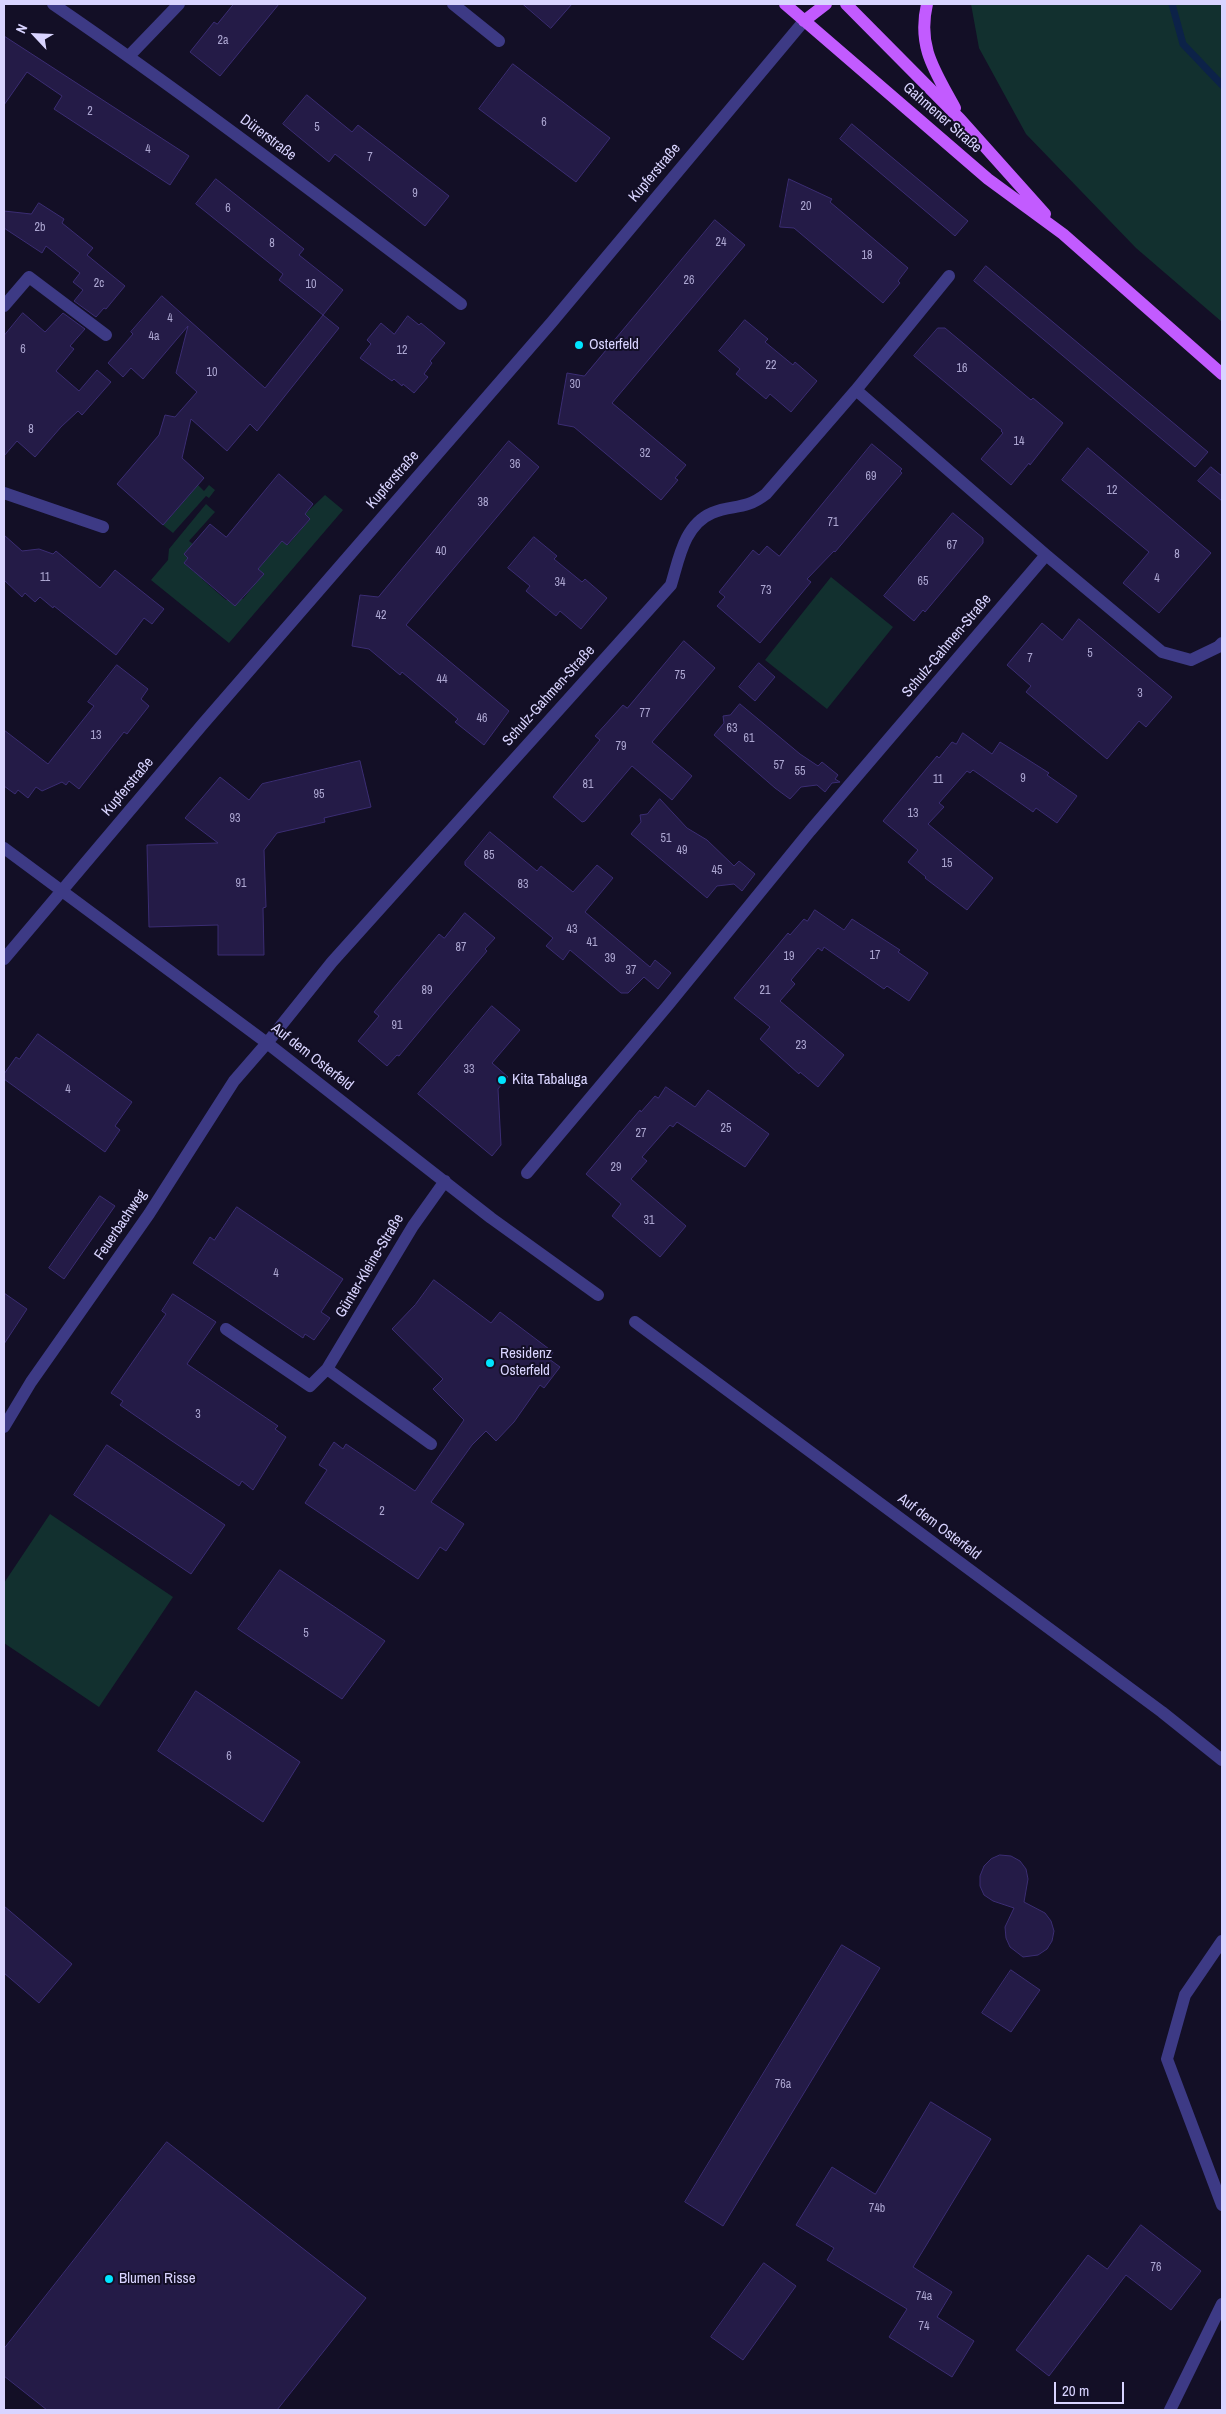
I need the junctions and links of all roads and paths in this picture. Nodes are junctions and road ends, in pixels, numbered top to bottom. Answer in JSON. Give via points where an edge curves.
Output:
{"nodes":[{"id":1,"x":53,"y":4,"type":"edge"},
{"id":2,"x":179,"y":4,"type":"edge"},
{"id":3,"x":452,"y":4,"type":"edge"},
{"id":4,"x":785,"y":4,"type":"edge"},
{"id":5,"x":826,"y":4,"type":"edge"},
{"id":6,"x":846,"y":4,"type":"edge"},
{"id":7,"x":927,"y":4,"type":"edge"},
{"id":8,"x":804,"y":21,"type":"junction"},
{"id":9,"x":499,"y":41,"type":"dead end"},
{"id":10,"x":129,"y":56,"type":"junction"},
{"id":11,"x":960,"y":118,"type":"junction"},
{"id":12,"x":1063,"y":234,"type":"junction"},
{"id":13,"x":949,"y":276,"type":"dead end"},
{"id":14,"x":461,"y":304,"type":"dead end"},
{"id":15,"x":4,"y":306,"type":"edge"},
{"id":16,"x":106,"y":335,"type":"dead end"},
{"id":17,"x":1222,"y":374,"type":"edge"},
{"id":18,"x":856,"y":390,"type":"junction"},
{"id":19,"x":4,"y":493,"type":"edge"},
{"id":20,"x":103,"y":527,"type":"dead end"},
{"id":21,"x":1046,"y":555,"type":"junction"},
{"id":22,"x":1222,"y":643,"type":"edge"},
{"id":23,"x":4,"y":848,"type":"edge"},
{"id":24,"x":62,"y":892,"type":"junction"},
{"id":25,"x":4,"y":959,"type":"edge"},
{"id":26,"x":267,"y":1043,"type":"junction"},
{"id":27,"x":527,"y":1173,"type":"dead end"},
{"id":28,"x":445,"y":1181,"type":"junction"},
{"id":29,"x":598,"y":1295,"type":"dead end"},
{"id":30,"x":635,"y":1322,"type":"dead end"},
{"id":31,"x":226,"y":1329,"type":"dead end"},
{"id":32,"x":327,"y":1369,"type":"junction"},
{"id":33,"x":4,"y":1427,"type":"edge"},
{"id":34,"x":431,"y":1444,"type":"dead end"},
{"id":35,"x":1222,"y":1760,"type":"edge"},
{"id":36,"x":1222,"y":1941,"type":"edge"},
{"id":37,"x":1222,"y":2205,"type":"edge"},
{"id":38,"x":1222,"y":2304,"type":"edge"},
{"id":39,"x":1170,"y":2410,"type":"edge"}],
"edges":[{"from":1,"to":10,"type":"street","name":"Dürerstraße"},
{"from":2,"to":10,"type":"street"},
{"from":3,"to":9,"type":"street"},
{"from":4,"to":8,"type":"main road","name":"Gahmener Straße"},
{"from":5,"to":8,"type":"main road"},
{"from":6,"to":11,"type":"main road","name":"Gahmener Straße"},
{"from":7,"to":11,"type":"main road","via":[[923,23],[926,48]]},
{"from":8,"to":12,"type":"main road","name":"Gahmener Straße","via":[[988,179]]},
{"from":8,"to":24,"type":"street","name":"Kupferstraße","via":[[552,322],[214,710]]},
{"from":10,"to":14,"type":"street","name":"Dürerstraße"},
{"from":11,"to":12,"type":"main road","name":"Gahmener Straße"},
{"from":12,"to":17,"type":"main road","name":"Gahmener Straße"},
{"from":13,"to":18,"type":"street","name":"Schulz-Gahmen-Straße"},
{"from":15,"to":16,"type":"street","via":[[29,277]]},
{"from":18,"to":21,"type":"street"},
{"from":18,"to":26,"type":"street","name":"Schulz-Gahmen-Straße","via":[[766,494],[753,504],[712,513],[694,525],[668,588],[338,955]]},
{"from":19,"to":20,"type":"street"},
{"from":21,"to":22,"type":"street","via":[[1162,652],[1191,660]]},
{"from":21,"to":27,"type":"street","name":"Schulz-Gahmen-Straße","via":[[810,831]]},
{"from":23,"to":24,"type":"street","name":"Auf dem Osterfeld"},
{"from":24,"to":25,"type":"street","name":"Kupferstraße"},
{"from":24,"to":26,"type":"street","name":"Auf dem Osterfeld"},
{"from":26,"to":28,"type":"street","name":"Auf dem Osterfeld"},
{"from":26,"to":33,"type":"street","name":"Feuerbachweg","via":[[234,1081],[149,1214],[31,1382]]},
{"from":28,"to":29,"type":"street","name":"Auf dem Osterfeld"},
{"from":28,"to":32,"type":"street","name":"Günter-Kleine-Straße","via":[[412,1226]]},
{"from":30,"to":35,"type":"street","name":"Auf dem Osterfeld","via":[[1162,1712]]},
{"from":31,"to":32,"type":"street","name":"Günter-Kleine-Straße","via":[[310,1386]]},
{"from":32,"to":34,"type":"street"},
{"from":36,"to":37,"type":"street","via":[[1185,1995],[1168,2059]]},
{"from":38,"to":39,"type":"street"}]}
